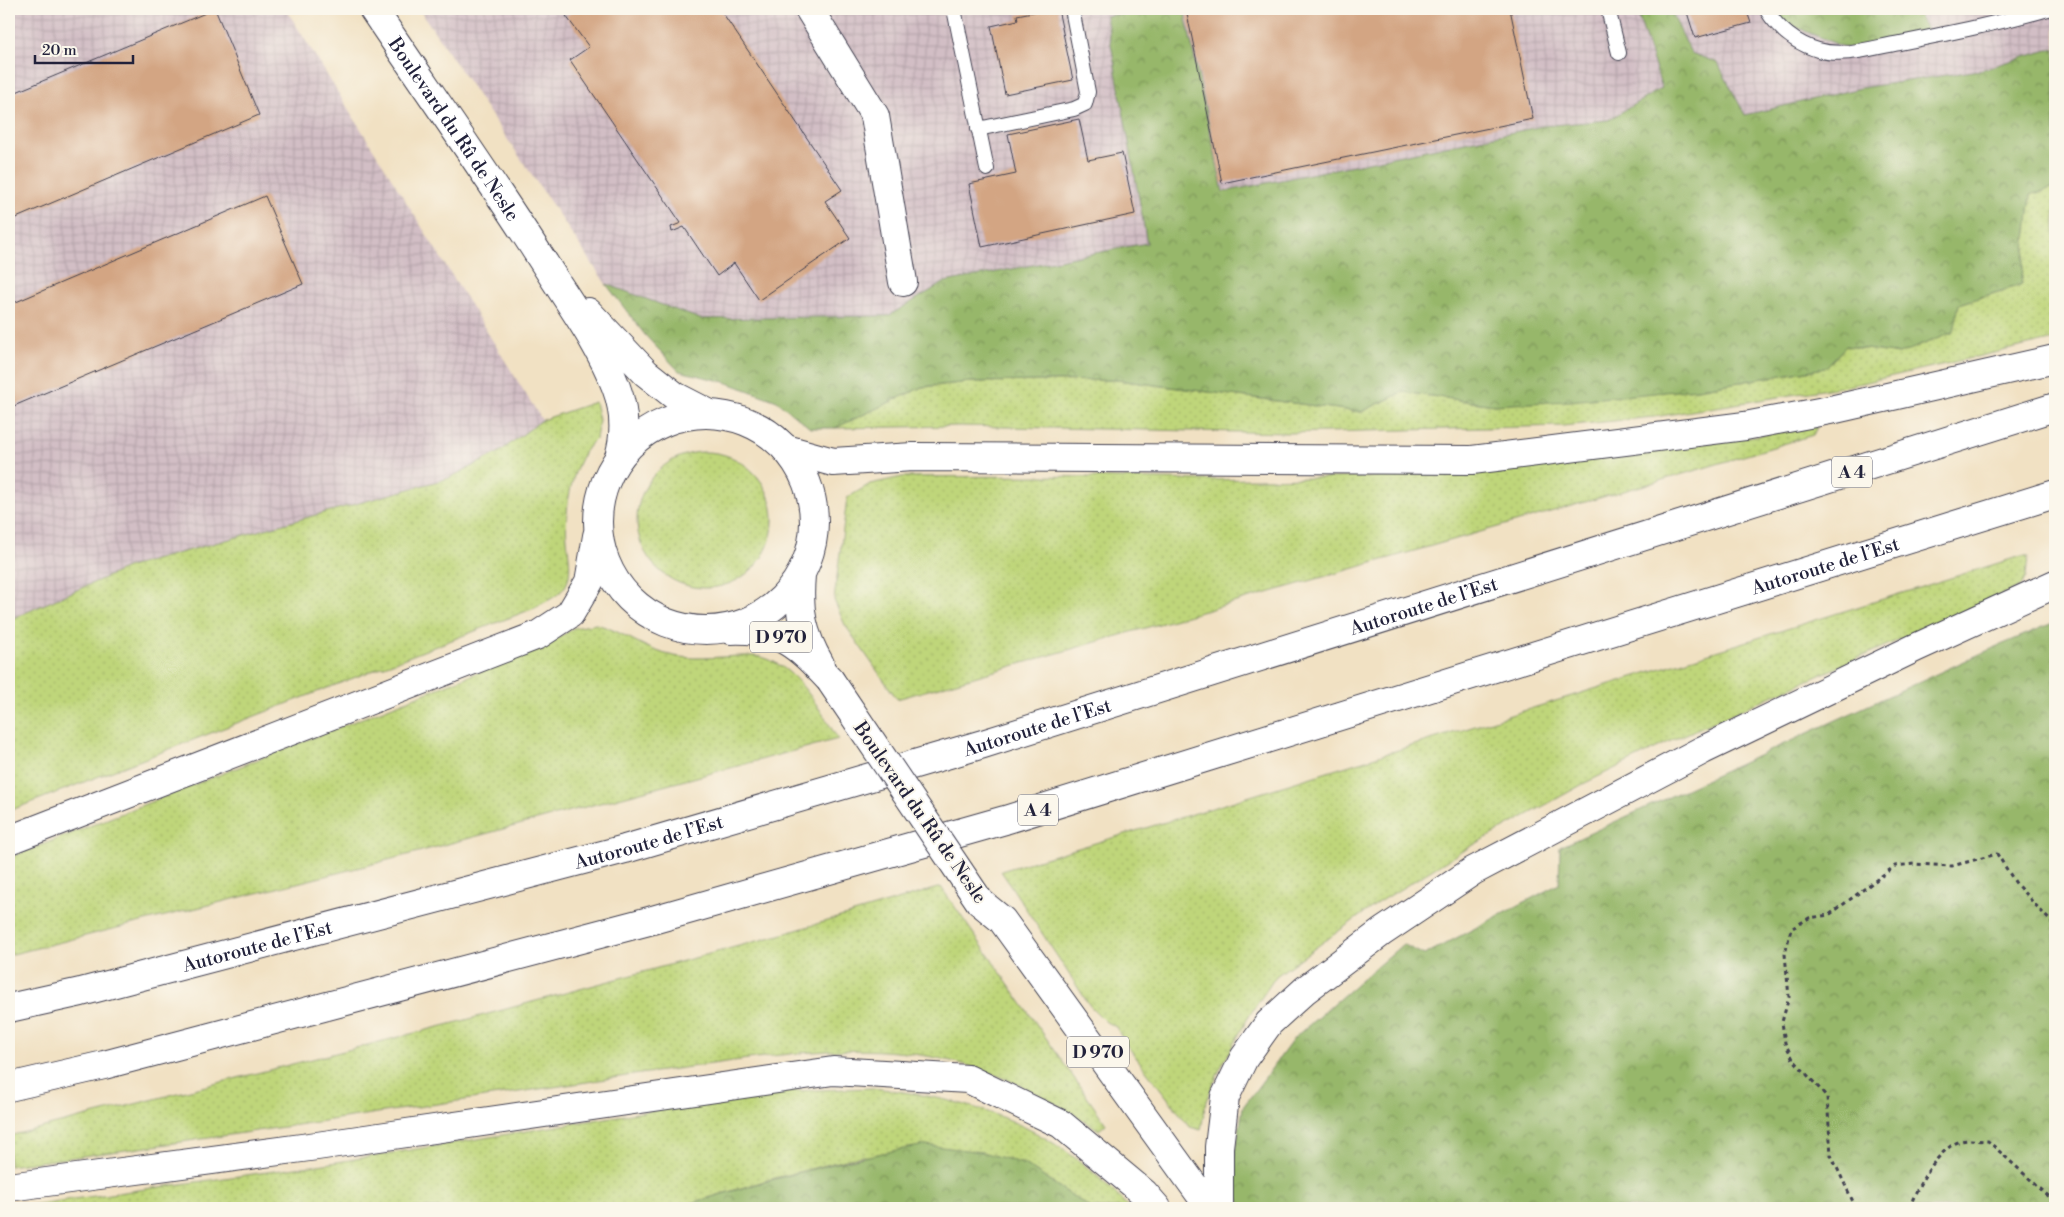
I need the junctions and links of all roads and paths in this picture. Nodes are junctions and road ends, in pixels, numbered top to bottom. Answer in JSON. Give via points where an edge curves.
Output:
{"nodes":[{"id":1,"x":373,"y":9,"type":"edge"},
{"id":2,"x":809,"y":9,"type":"edge"},
{"id":3,"x":954,"y":9,"type":"edge"},
{"id":4,"x":1072,"y":9,"type":"edge"},
{"id":5,"x":1608,"y":9,"type":"edge"},
{"id":6,"x":1766,"y":9,"type":"edge"},
{"id":7,"x":2048,"y":9,"type":"edge"},
{"id":8,"x":1619,"y":53,"type":"dead end"},
{"id":9,"x":978,"y":128,"type":"junction"},
{"id":10,"x":987,"y":169,"type":"dead end"},
{"id":11,"x":536,"y":250,"type":"junction"},
{"id":12,"x":903,"y":282,"type":"dead end"},
{"id":13,"x":2055,"y":359,"type":"edge"},
{"id":14,"x":2055,"y":407,"type":"edge"},
{"id":15,"x":710,"y":414,"type":"junction"},
{"id":16,"x":786,"y":449,"type":"junction"},
{"id":17,"x":618,"y":457,"type":"junction"},
{"id":18,"x":2055,"y":494,"type":"edge"},
{"id":19,"x":597,"y":536,"type":"junction"},
{"id":20,"x":801,"y":575,"type":"junction"},
{"id":21,"x":2055,"y":584,"type":"edge"},
{"id":22,"x":717,"y":630,"type":"junction"},
{"id":23,"x":830,"y":680,"type":"junction"},
{"id":24,"x":9,"y":840,"type":"edge"},
{"id":25,"x":980,"y":902,"type":"junction"},
{"id":26,"x":2055,"y":926,"type":"edge"},
{"id":27,"x":9,"y":1008,"type":"edge"},
{"id":28,"x":9,"y":1087,"type":"edge"},
{"id":29,"x":9,"y":1187,"type":"edge"},
{"id":30,"x":2055,"y":1202,"type":"edge"},
{"id":31,"x":1157,"y":1208,"type":"edge"},
{"id":32,"x":1187,"y":1208,"type":"edge"},
{"id":33,"x":1210,"y":1208,"type":"edge"},
{"id":34,"x":1219,"y":1208,"type":"edge"},
{"id":35,"x":1856,"y":1208,"type":"edge"},
{"id":36,"x":1910,"y":1208,"type":"edge"}],
"edges":[{"from":1,"to":11,"type":"main road","name":"Boulevard du Rû de Nesle"},
{"from":2,"to":12,"type":"main road","via":[[875,116]]},
{"from":3,"to":9,"type":"lane"},
{"from":4,"to":9,"type":"lane","via":[[1088,92],[1086,104]]},
{"from":5,"to":8,"type":"lane"},
{"from":6,"to":7,"type":"lane","via":[[1773,22],[1794,39],[1819,51],[1836,52],[1930,37]]},
{"from":9,"to":10,"type":"lane"},
{"from":11,"to":15,"type":"main road","name":"Boulevard du Rû de Nesle","via":[[592,317],[646,373],[675,396]]},
{"from":11,"to":17,"type":"main road","name":"Boulevard du Rû de Nesle","via":[[603,359],[616,388],[624,424],[624,439]]},
{"from":13,"to":16,"type":"main road","via":[[1745,426],[1472,460],[913,457],[833,462]]},
{"from":14,"to":27,"type":"main road","name":"Autoroute de l’Est","number":"A 4","via":[[983,744],[634,846]]},
{"from":15,"to":16,"type":"main road","name":"Boulevard du Rû de Nesle","via":[[738,419],[764,431]]},
{"from":15,"to":17,"type":"main road","name":"Boulevard du Rû de Nesle","via":[[675,418],[644,433]]},
{"from":16,"to":20,"type":"main road","name":"Boulevard du Rû de Nesle","via":[[802,471],[812,496],[811,550]]},
{"from":17,"to":19,"type":"main road","name":"Boulevard du Rû de Nesle","via":[[605,481],[598,508]]},
{"from":18,"to":28,"type":"main road","name":"Autoroute de l’Est","number":"A 4","via":[[1005,820],[649,921],[104,1065]]},
{"from":19,"to":22,"type":"main road","name":"Boulevard du Rû de Nesle","via":[[607,568],[626,596],[652,617],[683,629]]},
{"from":19,"to":24,"type":"main road","via":[[589,582],[570,614],[538,635]]},
{"from":20,"to":22,"type":"main road","name":"Boulevard du Rû de Nesle","via":[[780,602],[758,617]]},
{"from":20,"to":23,"type":"main road","name":"Boulevard du Rû de Nesle","number":"D 970","via":[[801,621],[811,648]]},
{"from":21,"to":34,"type":"main road","via":[[1703,750],[1473,871],[1382,932],[1305,990],[1269,1023],[1244,1058],[1224,1098],[1219,1147]]},
{"from":22,"to":23,"type":"main road","name":"Boulevard du Rû de Nesle","number":"D 970","via":[[749,629],[779,636],[805,654]]},
{"from":23,"to":25,"type":"main road","name":"Boulevard du Rû de Nesle","number":"D 970","bridge":true},
{"from":25,"to":32,"type":"main road","number":"D 970","via":[[990,931]]},
{"from":25,"to":33,"type":"main road","name":"Boulevard du Rû de Nesle","number":"D 970","via":[[1002,920]]},
{"from":26,"to":35,"type":"path","via":[[2017,885],[1997,854],[1952,866],[1895,866],[1830,915],[1809,918],[1790,929],[1785,954],[1790,997],[1782,1022],[1785,1043],[1793,1059],[1827,1097],[1831,1155]]},
{"from":29,"to":31,"type":"main road","via":[[833,1071],[968,1079],[1061,1124],[1144,1193]]},
{"from":30,"to":36,"type":"path","via":[[1988,1141],[1960,1141],[1940,1154],[1913,1196]]}]}
